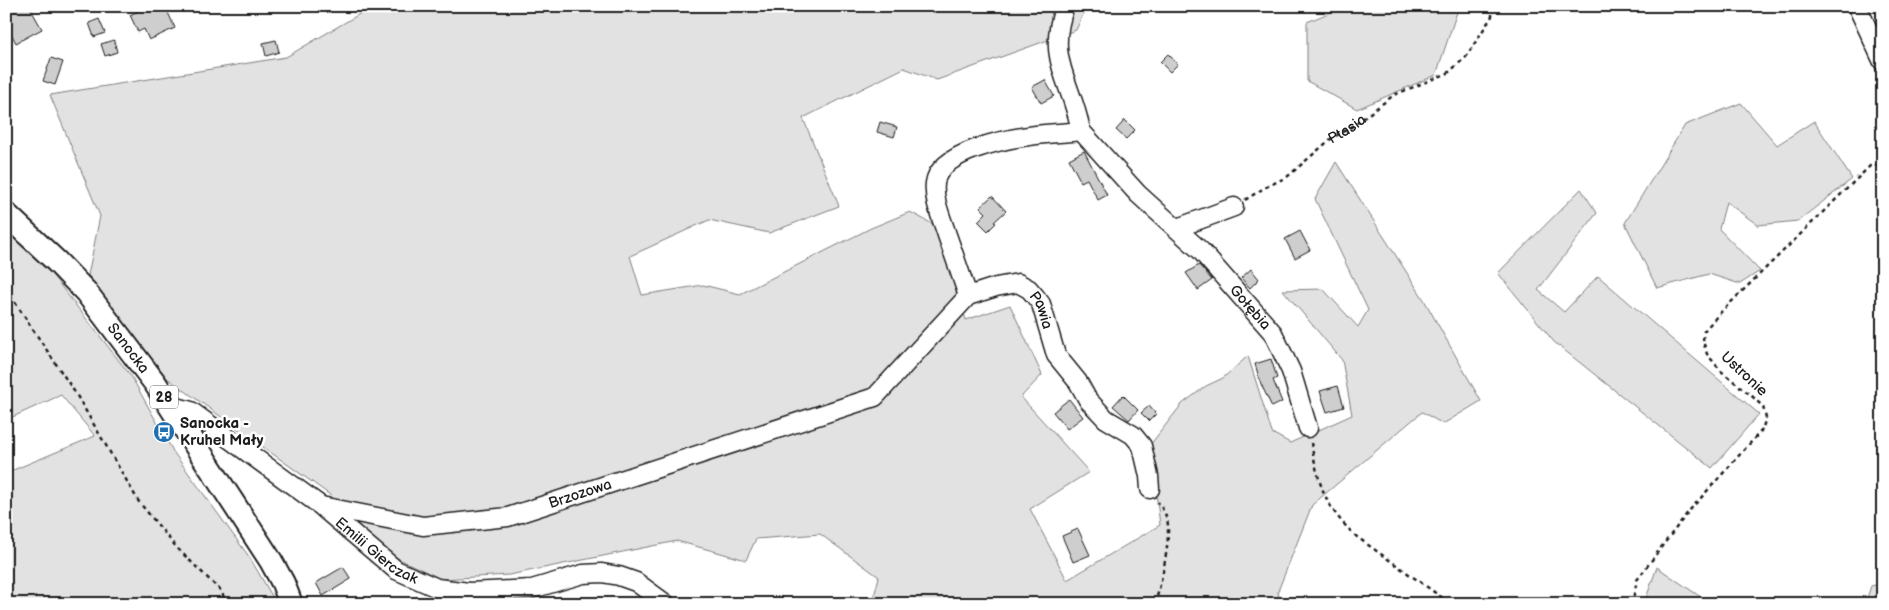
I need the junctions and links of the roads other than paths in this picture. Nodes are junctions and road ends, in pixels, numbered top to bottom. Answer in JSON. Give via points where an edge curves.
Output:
{"nodes":[{"id":1,"x":1065,"y":6,"type":"edge"},
{"id":2,"x":1857,"y":6,"type":"edge"},
{"id":3,"x":1883,"y":62,"type":"edge"},
{"id":4,"x":1081,"y":131,"type":"junction"},
{"id":5,"x":1234,"y":207,"type":"road end"},
{"id":6,"x":6,"y":214,"type":"edge"},
{"id":7,"x":1177,"y":228,"type":"junction"},
{"id":8,"x":968,"y":296,"type":"junction"},
{"id":9,"x":170,"y":405,"type":"junction"},
{"id":10,"x":1308,"y":428,"type":"road end"},
{"id":11,"x":1150,"y":490,"type":"road end"},
{"id":12,"x":321,"y":506,"type":"junction"},
{"id":13,"x":290,"y":604,"type":"edge"},
{"id":14,"x":666,"y":604,"type":"edge"}],
"edges":[{"from":1,"to":4,"type":"street","name":"Gołębia","via":[[1057,48]]},
{"from":2,"to":3,"type":"street"},
{"from":4,"to":7,"type":"street","name":"Gołębia","via":[[1138,194]]},
{"from":4,"to":8,"type":"street","via":[[1037,134],[992,143],[962,154],[939,172],[935,182],[938,206]]},
{"from":5,"to":7,"type":"street"},
{"from":6,"to":9,"type":"main road","name":"Sanocka","number":"28","via":[[86,292]]},
{"from":7,"to":10,"type":"street","name":"Gołębia","via":[[1272,333],[1291,371]]},
{"from":8,"to":11,"type":"street","name":"Pawia","via":[[1018,283],[1036,296],[1056,355],[1098,412],[1133,435],[1142,446]]},
{"from":8,"to":12,"type":"street","name":"Brzozowa","via":[[875,397],[518,514],[423,526]]},
{"from":9,"to":12,"type":"street","name":"Brzozowa","via":[[190,412]]},
{"from":9,"to":13,"type":"main road","name":"Sanocka","number":"28","via":[[271,561]]},
{"from":12,"to":14,"type":"street","name":"Emilii Gierczak","via":[[396,570],[437,588],[469,592],[532,590],[583,574],[602,573],[636,582]]}]}
